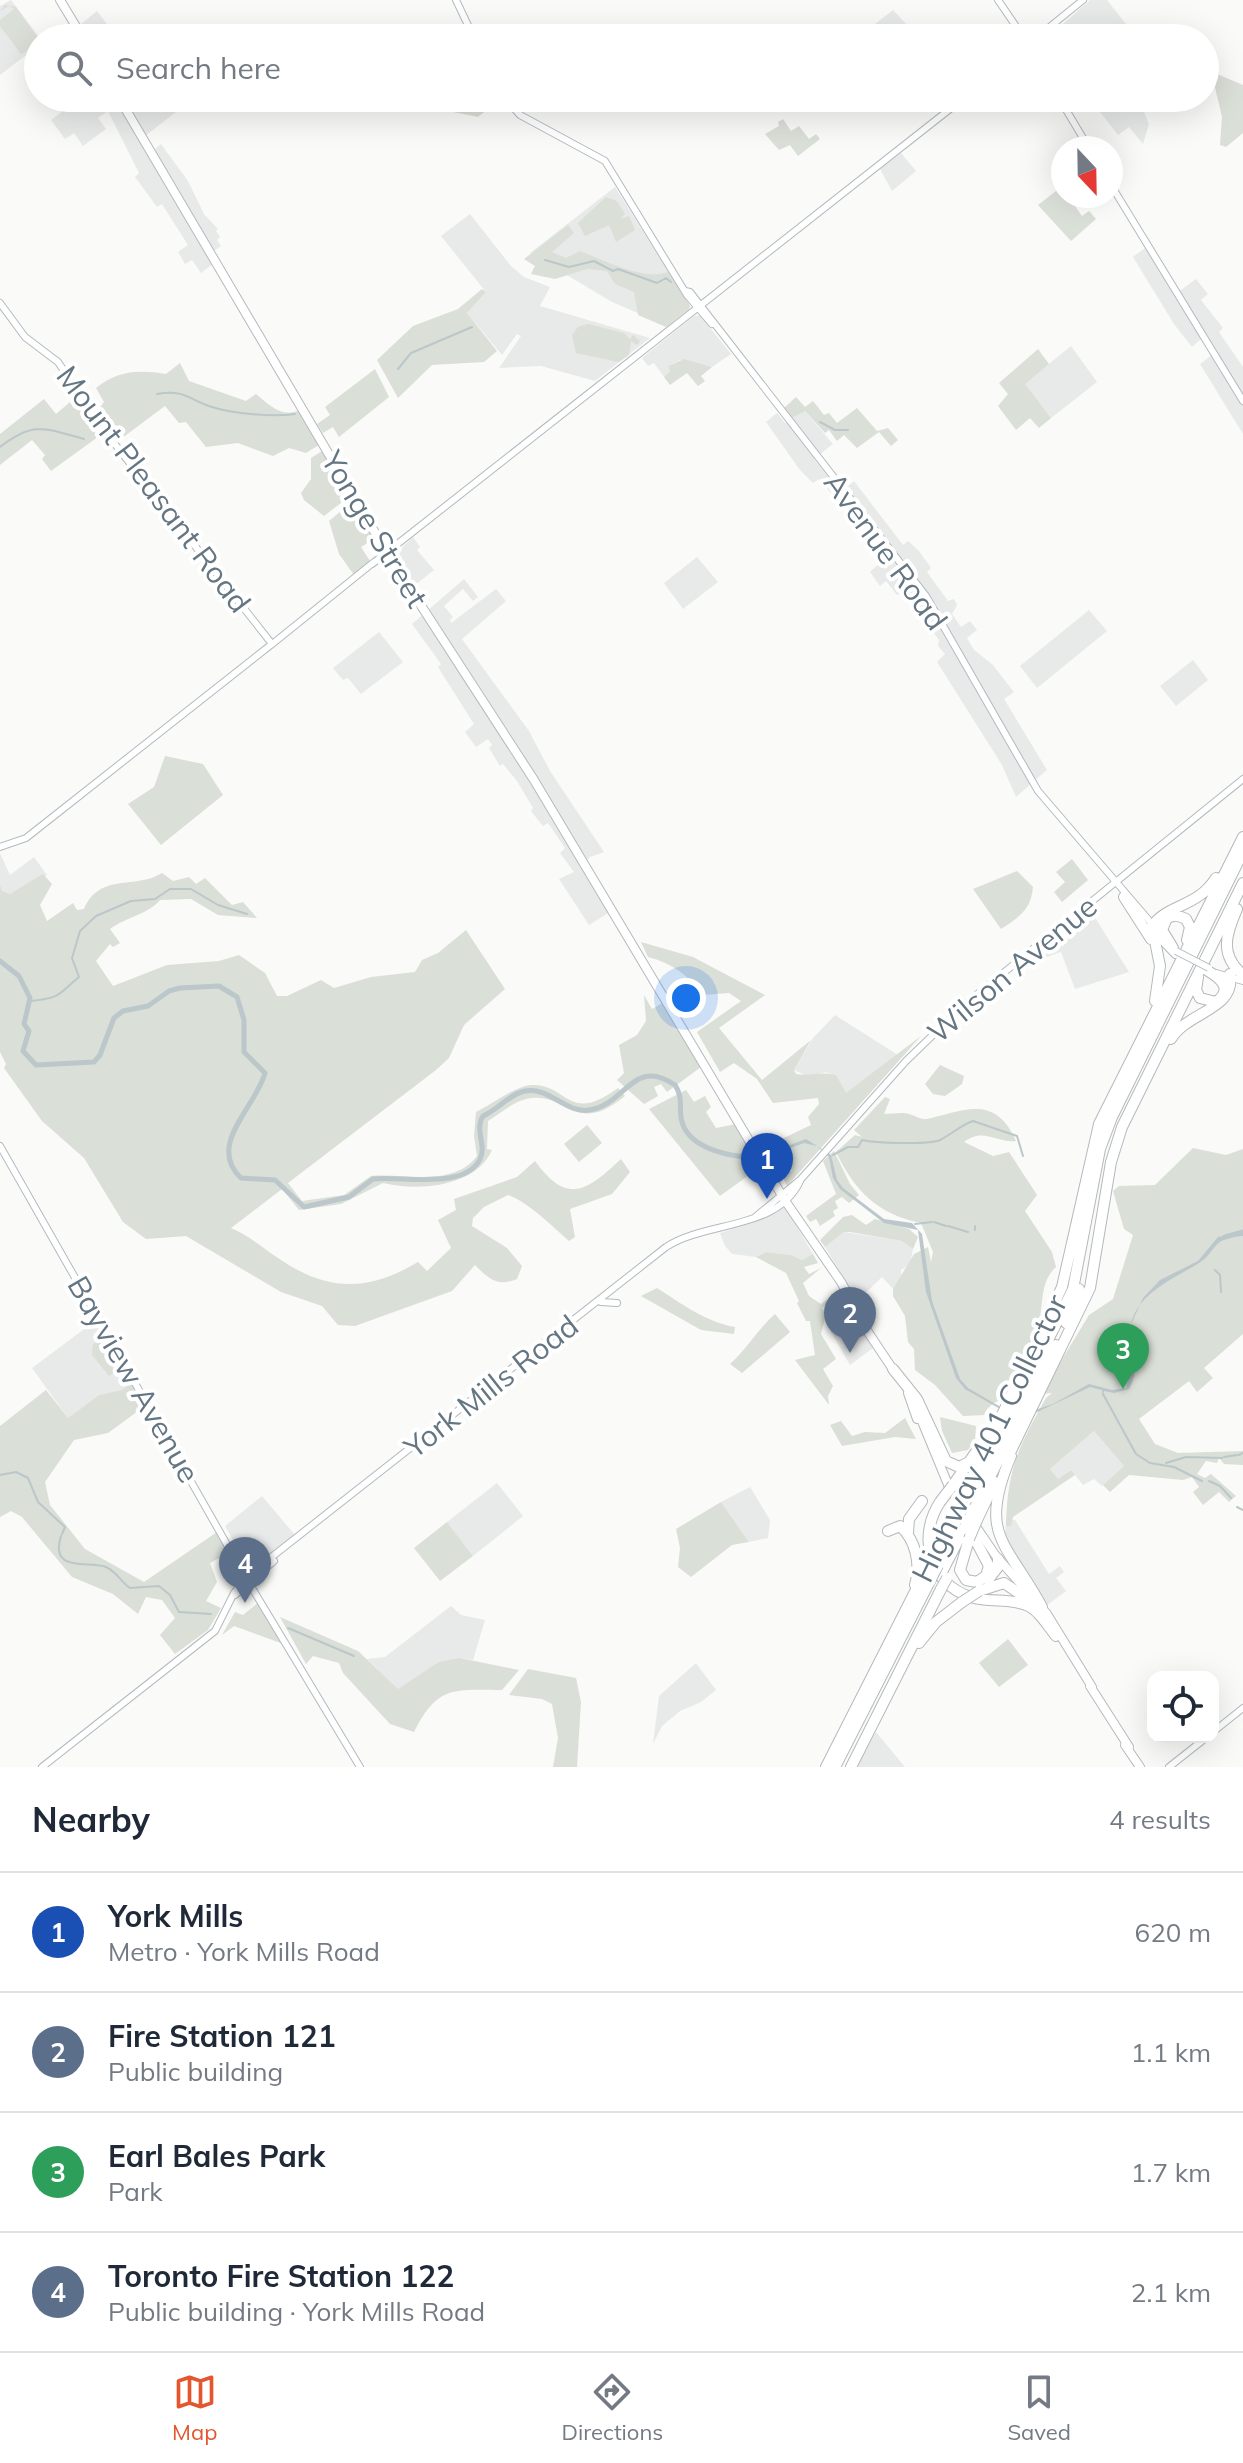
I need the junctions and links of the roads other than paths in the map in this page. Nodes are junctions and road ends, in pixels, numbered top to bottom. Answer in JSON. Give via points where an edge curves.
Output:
{"nodes":[{"id":1,"x":60,"y":0,"type":"edge"},
{"id":2,"x":456,"y":0,"type":"edge"},
{"id":3,"x":998,"y":0,"type":"edge"},
{"id":4,"x":1083,"y":0,"type":"edge"},
{"id":5,"x":75,"y":24,"type":"edge"},
{"id":6,"x":467,"y":24,"type":"edge"},
{"id":7,"x":1013,"y":24,"type":"edge"},
{"id":8,"x":1055,"y":24,"type":"edge"},
{"id":9,"x":127,"y":112,"type":"edge"},
{"id":10,"x":517,"y":112,"type":"edge"},
{"id":11,"x":946,"y":112,"type":"edge"},
{"id":12,"x":1067,"y":112,"type":"edge"},
{"id":13,"x":1082,"y":136,"type":"edge"},
{"id":14,"x":1123,"y":205,"type":"edge"},
{"id":15,"x":0,"y":303,"type":"edge"},
{"id":16,"x":698,"y":307,"type":"junction"},
{"id":17,"x":1243,"y":401,"type":"edge"},
{"id":18,"x":387,"y":553,"type":"junction"},
{"id":19,"x":262,"y":631,"type":"junction"},
{"id":20,"x":272,"y":644,"type":"junction"},
{"id":21,"x":262,"y":650,"type":"junction"},
{"id":22,"x":252,"y":660,"type":"junction"},
{"id":23,"x":1243,"y":779,"type":"edge"},
{"id":24,"x":1243,"y":837,"type":"edge"},
{"id":25,"x":0,"y":847,"type":"edge"},
{"id":26,"x":1239,"y":853,"type":"edge"},
{"id":27,"x":1243,"y":866,"type":"edge"},
{"id":28,"x":1115,"y":882,"type":"junction"},
{"id":29,"x":1243,"y":883,"type":"edge"},
{"id":30,"x":1243,"y":895,"type":"edge"},
{"id":31,"x":1124,"y":897,"type":"junction"},
{"id":32,"x":1152,"y":927,"type":"junction"},
{"id":33,"x":1154,"y":943,"type":"junction"},
{"id":34,"x":1176,"y":953,"type":"junction"},
{"id":35,"x":1207,"y":967,"type":"junction"},
{"id":36,"x":1238,"y":977,"type":"edge"},
{"id":37,"x":1138,"y":1044,"type":"junction"},
{"id":38,"x":1149,"y":1070,"type":"junction"},
{"id":39,"x":0,"y":1146,"type":"edge"},
{"id":40,"x":785,"y":1195,"type":"junction"},
{"id":41,"x":1103,"y":1202,"type":"junction"},
{"id":42,"x":1079,"y":1207,"type":"junction"},
{"id":43,"x":1073,"y":1289,"type":"junction"},
{"id":44,"x":610,"y":1293,"type":"junction"},
{"id":45,"x":599,"y":1302,"type":"junction"},
{"id":46,"x":1075,"y":1304,"type":"junction"},
{"id":47,"x":1063,"y":1321,"type":"junction"},
{"id":48,"x":893,"y":1369,"type":"junction"},
{"id":49,"x":908,"y":1393,"type":"junction"},
{"id":50,"x":992,"y":1462,"type":"junction"},
{"id":51,"x":922,"y":1501,"type":"dead end"},
{"id":52,"x":966,"y":1520,"type":"junction"},
{"id":53,"x":888,"y":1531,"type":"dead end"},
{"id":54,"x":908,"y":1535,"type":"junction"},
{"id":55,"x":998,"y":1562,"type":"junction"},
{"id":56,"x":937,"y":1574,"type":"junction"},
{"id":57,"x":250,"y":1578,"type":"junction"},
{"id":58,"x":978,"y":1591,"type":"junction"},
{"id":59,"x":1029,"y":1600,"type":"junction"},
{"id":60,"x":1042,"y":1607,"type":"junction"},
{"id":61,"x":902,"y":1617,"type":"junction"},
{"id":62,"x":1056,"y":1636,"type":"junction"},
{"id":63,"x":1092,"y":1687,"type":"junction"},
{"id":64,"x":1243,"y":1708,"type":"edge"},
{"id":65,"x":1219,"y":1727,"type":"edge"},
{"id":66,"x":863,"y":1742,"type":"junction"},
{"id":67,"x":1199,"y":1743,"type":"edge"},
{"id":68,"x":42,"y":1767,"type":"edge"},
{"id":69,"x":360,"y":1767,"type":"edge"},
{"id":70,"x":826,"y":1767,"type":"edge"},
{"id":71,"x":835,"y":1767,"type":"edge"},
{"id":72,"x":843,"y":1767,"type":"edge"},
{"id":73,"x":851,"y":1767,"type":"edge"},
{"id":74,"x":1142,"y":1767,"type":"edge"},
{"id":75,"x":1169,"y":1767,"type":"edge"}],
"edges":[{"from":1,"to":5,"type":"main road"},
{"from":2,"to":6,"type":"main road"},
{"from":3,"to":7,"type":"main road"},
{"from":4,"to":8,"type":"main road"},
{"from":9,"to":18,"type":"main road","name":"Yonge Street"},
{"from":10,"to":16,"type":"main road","name":"Avenue Road","via":[[602,158]]},
{"from":11,"to":16,"type":"main road"},
{"from":12,"to":13,"type":"main road"},
{"from":14,"to":17,"type":"main road"},
{"from":15,"to":19,"type":"main road","name":"Mount Pleasant Road","via":[[25,337],[56,360]]},
{"from":16,"to":18,"type":"main road"},
{"from":16,"to":28,"type":"main road","name":"Avenue Road","via":[[926,596],[1034,785]]},
{"from":18,"to":20,"type":"main road"},
{"from":18,"to":40,"type":"main road","name":"Yonge Street","via":[[534,780]]},
{"from":19,"to":20,"type":"main road","name":"Mount Pleasant Road"},
{"from":19,"to":21,"type":"main road"},
{"from":20,"to":21,"type":"main road"},
{"from":20,"to":22,"type":"main road"},
{"from":21,"to":22,"type":"main road"},
{"from":22,"to":25,"type":"main road","via":[[26,838]]},
{"from":23,"to":28,"type":"main road","name":"Wilson Avenue"},
{"from":24,"to":26,"type":"highway","name":"Highway 401 Collector"},
{"from":26,"to":32,"type":"highway","via":[[1202,897],[1163,915]]},
{"from":26,"to":34,"type":"highway","name":"Highway 401 Collector"},
{"from":26,"to":43,"type":"highway","via":[[1105,1133]]},
{"from":27,"to":46,"type":"highway","via":[[1113,1130]]},
{"from":28,"to":31,"type":"main road","name":"Avenue Road"},
{"from":28,"to":32,"type":"main road","name":"Avenue Road"},
{"from":28,"to":40,"type":"main road","name":"Wilson Avenue","via":[[933,1034]]},
{"from":29,"to":35,"type":"highway","name":"Highway 401 Collector"},
{"from":30,"to":36,"type":"highway","via":[[1226,949]]},
{"from":31,"to":32,"type":"main road","name":"Avenue Road"},
{"from":31,"to":33,"type":"highway"},
{"from":32,"to":33,"type":"highway"},
{"from":32,"to":34,"type":"main road","name":"Avenue Road"},
{"from":33,"to":37,"type":"highway","via":[[1160,966],[1158,992]]},
{"from":34,"to":35,"type":"main road","name":"Avenue Road","bridge":true},
{"from":34,"to":37,"type":"highway","name":"Highway 401 Collector"},
{"from":35,"to":36,"type":"main road","name":"Avenue Road"},
{"from":35,"to":38,"type":"highway","name":"Highway 401 Collector"},
{"from":36,"to":38,"type":"highway","via":[[1225,999],[1185,1021]]},
{"from":37,"to":42,"type":"highway","name":"Highway 401 Collector","via":[[1099,1124]]},
{"from":38,"to":41,"type":"highway","name":"Highway 401 Collector","via":[[1117,1140]]},
{"from":39,"to":57,"type":"main road","name":"Bayview Avenue"},
{"from":40,"to":44,"type":"main road","name":"York Mills Road","via":[[751,1219],[703,1230],[669,1245]]},
{"from":40,"to":48,"type":"main road","name":"Yonge Street"},
{"from":41,"to":46,"type":"highway"},
{"from":41,"to":47,"type":"highway","name":"Highway 401 Collector","via":[[1094,1268]]},
{"from":42,"to":43,"type":"highway"},
{"from":42,"to":47,"type":"highway","name":"Highway 401 Collector"},
{"from":43,"to":47,"type":"highway"},
{"from":44,"to":45,"type":"main road","name":"York Mills Road"},
{"from":44,"to":45,"type":"main road","via":[[617,1303]]},
{"from":45,"to":57,"type":"main road","name":"York Mills Road"},
{"from":46,"to":47,"type":"highway"},
{"from":47,"to":50,"type":"highway"},
{"from":47,"to":50,"type":"highway","name":"Highway 401 Collector","via":[[1022,1376]]},
{"from":47,"to":50,"type":"highway","name":"Highway 401 Collector","via":[[1016,1442]]},
{"from":48,"to":49,"type":"main road","name":"Yonge Street"},
{"from":48,"to":50,"type":"highway","via":[[917,1399],[946,1461],[959,1467]]},
{"from":49,"to":52,"type":"main road","name":"Yonge Street","via":[[934,1468]]},
{"from":49,"to":55,"type":"main road","name":"Yonge Street","via":[[949,1487]]},
{"from":50,"to":52,"type":"highway","name":"Highway 401 Collector"},
{"from":50,"to":52,"type":"highway"},
{"from":50,"to":60,"type":"highway","via":[[998,1535]]},
{"from":50,"to":62,"type":"highway","bridge":true,"via":[[953,1485],[940,1502],[927,1539],[931,1560],[942,1579],[970,1597],[1031,1607]]},
{"from":51,"to":54,"type":"highway","via":[[909,1519]]},
{"from":52,"to":52,"type":"highway","via":[[988,1563],[986,1576],[976,1582],[966,1580],[959,1569]]},
{"from":52,"to":55,"type":"main road","name":"Yonge Street"},
{"from":52,"to":56,"type":"highway","name":"Highway 401 Collector"},
{"from":52,"to":56,"type":"highway"},
{"from":53,"to":54,"type":"highway","via":[[900,1526]]},
{"from":54,"to":61,"type":"highway","via":[[919,1567]]},
{"from":55,"to":58,"type":"highway"},
{"from":55,"to":59,"type":"main road","name":"Yonge Street"},
{"from":55,"to":60,"type":"main road","name":"Yonge Street"},
{"from":56,"to":61,"type":"highway","name":"Highway 401 Collector"},
{"from":56,"to":66,"type":"highway","name":"Highway 401 Collector"},
{"from":56,"to":71,"type":"highway"},
{"from":56,"to":72,"type":"highway"},
{"from":57,"to":68,"type":"main road","name":"York Mills Road","via":[[215,1631]]},
{"from":57,"to":69,"type":"main road","name":"Bayview Avenue"},
{"from":58,"to":59,"type":"highway","via":[[1004,1583]]},
{"from":58,"to":66,"type":"highway","bridge":true,"via":[[936,1622],[921,1641]]},
{"from":59,"to":62,"type":"main road","name":"Yonge Street"},
{"from":60,"to":63,"type":"main road","name":"Yonge Street"},
{"from":61,"to":70,"type":"highway","name":"Highway 401 Collector"},
{"from":62,"to":63,"type":"main road","name":"Yonge Street"},
{"from":63,"to":74,"type":"main road","name":"Yonge Street"},
{"from":64,"to":65,"type":"main road"},
{"from":66,"to":73,"type":"highway","name":"Highway 401 Collector"},
{"from":67,"to":75,"type":"main road"}]}
